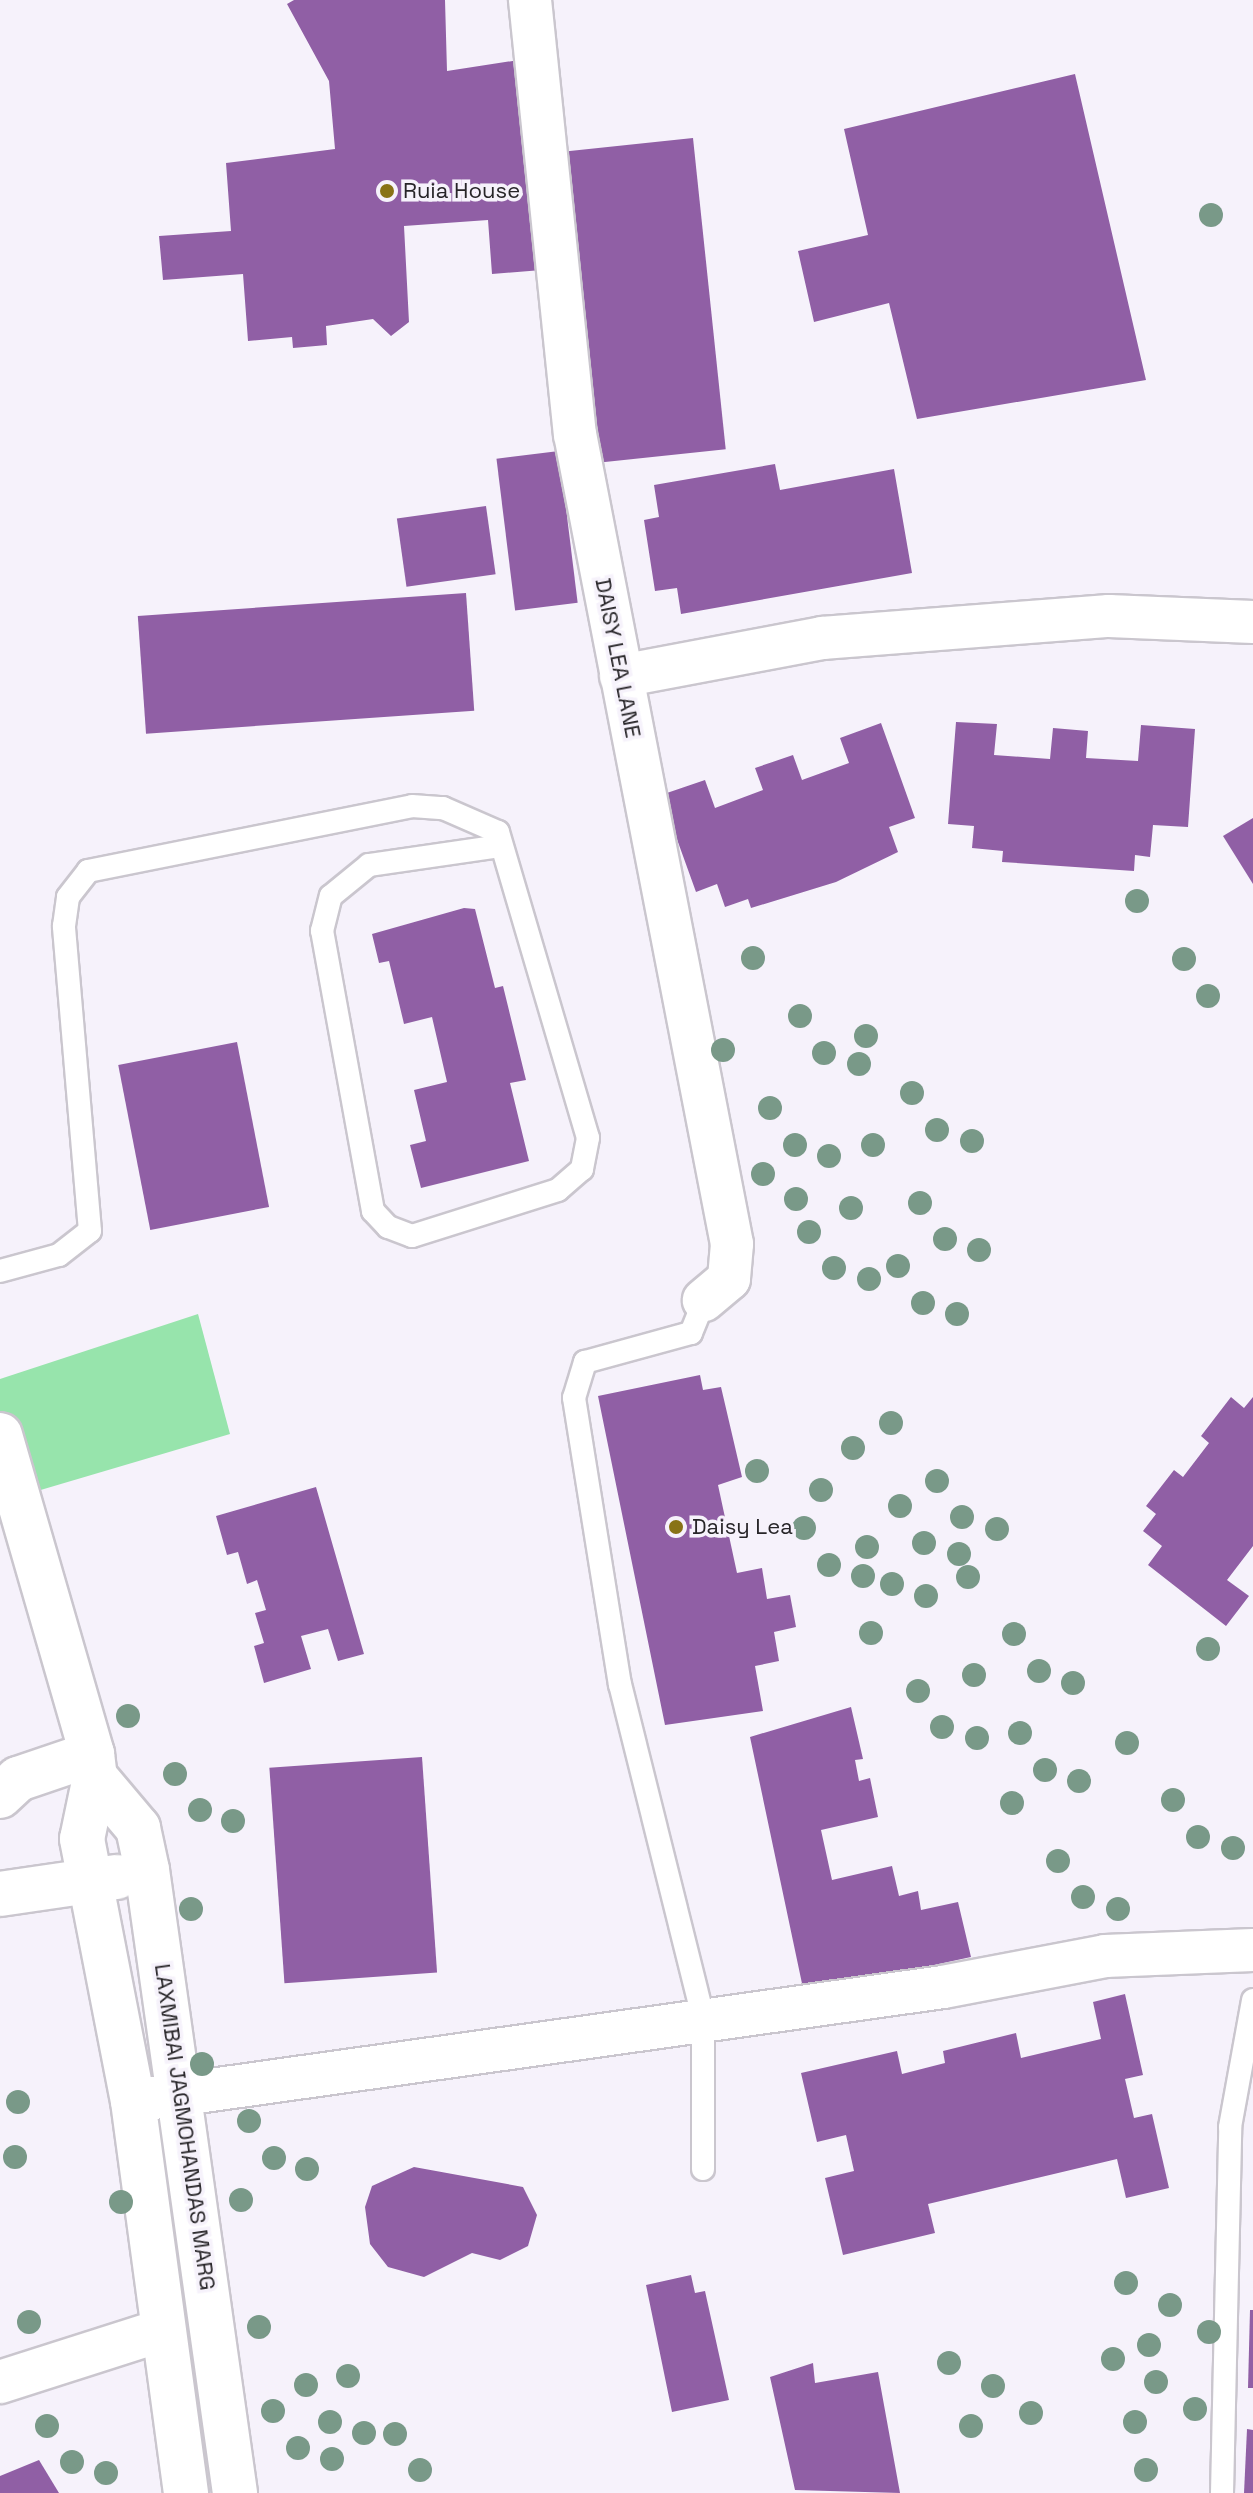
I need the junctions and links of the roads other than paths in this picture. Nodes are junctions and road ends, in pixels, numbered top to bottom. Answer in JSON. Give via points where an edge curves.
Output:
{"nodes":[{"id":1,"x":530,"y":0,"type":"edge"},
{"id":2,"x":1253,"y":622,"type":"edge"},
{"id":3,"x":621,"y":676,"type":"junction"},
{"id":4,"x":501,"y":846,"type":"junction"},
{"id":5,"x":0,"y":1271,"type":"edge"},
{"id":6,"x":704,"y":1300,"type":"joint"},
{"id":7,"x":0,"y":1435,"type":"edge"},
{"id":8,"x":93,"y":1765,"type":"junction"},
{"id":9,"x":0,"y":1796,"type":"edge"},
{"id":10,"x":147,"y":1870,"type":"junction"},
{"id":11,"x":89,"y":1885,"type":"junction"},
{"id":12,"x":0,"y":1894,"type":"edge"},
{"id":13,"x":1253,"y":1950,"type":"edge"},
{"id":14,"x":1253,"y":2000,"type":"edge"},
{"id":15,"x":703,"y":2017,"type":"junction"},
{"id":16,"x":183,"y":2097,"type":"junction"},
{"id":17,"x":133,"y":2101,"type":"junction"},
{"id":18,"x":703,"y":2169,"type":"dead end"},
{"id":19,"x":160,"y":2331,"type":"junction"},
{"id":20,"x":0,"y":2382,"type":"edge"},
{"id":21,"x":186,"y":2493,"type":"edge"},
{"id":22,"x":235,"y":2493,"type":"edge"},
{"id":23,"x":1222,"y":2493,"type":"edge"}],
"edges":[{"from":1,"to":3,"type":"street","name":"DAISY LEA LANE","via":[[575,434]]},
{"from":2,"to":3,"type":"street","via":[[1109,616],[822,638]]},
{"from":3,"to":6,"type":"street","name":"DAISY LEA LANE","via":[[732,1244],[729,1279]]},
{"from":4,"to":4,"type":"lane","via":[[588,1138],[582,1169],[558,1190],[412,1236],[388,1227],[373,1211],[322,931],[331,896],[369,865]]},
{"from":4,"to":5,"type":"lane","via":[[498,832],[472,818],[412,806],[88,871],[68,897],[64,926],[90,1231],[59,1255]]},
{"from":6,"to":15,"type":"lane","via":[[691,1333],[585,1362],[574,1398],[620,1685]]},
{"from":7,"to":8,"type":"main road","name":"LAXMIBAI JAGMOHANDAS MARG"},
{"from":8,"to":9,"type":"main road","via":[[18,1779]]},
{"from":8,"to":10,"type":"main road","name":"LAXMIBAI JAGMOHANDAS MARG","via":[[138,1828]]},
{"from":8,"to":11,"type":"main road","name":"LAXMIBAI JAGMOHANDAS MARG","via":[[82,1839]]},
{"from":10,"to":11,"type":"main road"},
{"from":10,"to":16,"type":"main road","name":"LAXMIBAI JAGMOHANDAS MARG"},
{"from":11,"to":12,"type":"main road"},
{"from":11,"to":17,"type":"main road","name":"LAXMIBAI JAGMOHANDAS MARG"},
{"from":13,"to":15,"type":"street","via":[[1105,1956],[943,1987]]},
{"from":14,"to":23,"type":"lane","via":[[1230,2127]]},
{"from":15,"to":16,"type":"street"},
{"from":15,"to":18,"type":"lane"},
{"from":16,"to":17,"type":"street"},
{"from":16,"to":22,"type":"main road","name":"LAXMIBAI JAGMOHANDAS MARG"},
{"from":17,"to":19,"type":"main road","name":"LAXMIBAI JAGMOHANDAS MARG"},
{"from":19,"to":20,"type":"street"},
{"from":19,"to":21,"type":"main road","name":"LAXMIBAI JAGMOHANDAS MARG"}]}
